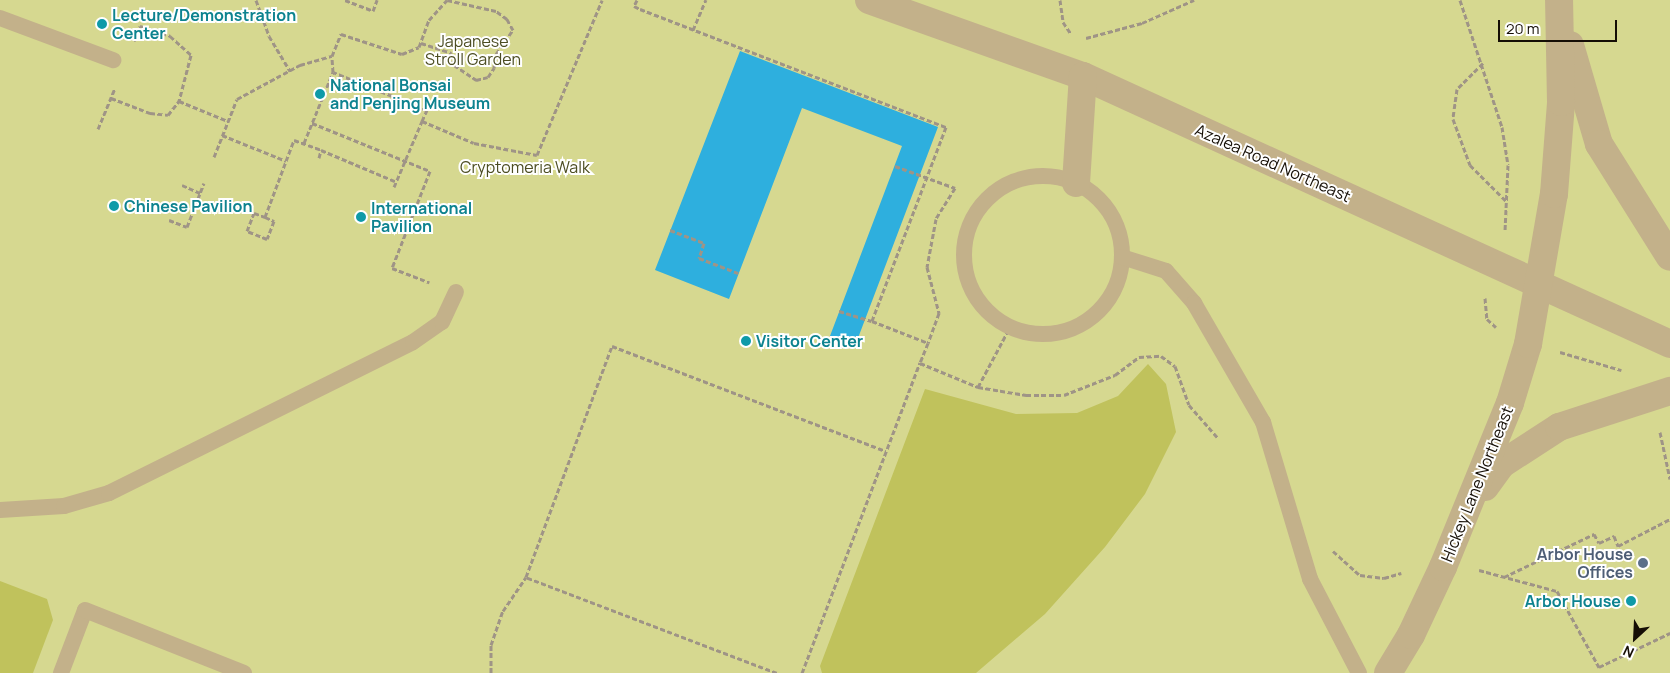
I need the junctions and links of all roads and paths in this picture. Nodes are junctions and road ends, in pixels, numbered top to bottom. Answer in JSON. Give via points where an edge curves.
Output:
{"nodes":[{"id":1,"x":256,"y":0,"type":"edge"},
{"id":2,"x":345,"y":0,"type":"edge"},
{"id":3,"x":377,"y":0,"type":"edge"},
{"id":4,"x":447,"y":0,"type":"edge"},
{"id":5,"x":602,"y":0,"type":"edge"},
{"id":6,"x":637,"y":0,"type":"edge"},
{"id":7,"x":706,"y":0,"type":"edge"},
{"id":8,"x":869,"y":0,"type":"edge"},
{"id":9,"x":1060,"y":0,"type":"edge"},
{"id":10,"x":1194,"y":0,"type":"edge"},
{"id":11,"x":1460,"y":0,"type":"edge"},
{"id":12,"x":1560,"y":7,"type":"edge"},
{"id":13,"x":0,"y":18,"type":"edge"},
{"id":14,"x":693,"y":30,"type":"junction"},
{"id":15,"x":421,"y":43,"type":"junction"},
{"id":16,"x":131,"y":48,"type":"dead end"},
{"id":17,"x":332,"y":56,"type":"junction"},
{"id":18,"x":113,"y":60,"type":"dead end"},
{"id":19,"x":1483,"y":62,"type":"junction"},
{"id":20,"x":290,"y":71,"type":"junction"},
{"id":21,"x":333,"y":72,"type":"junction"},
{"id":22,"x":1083,"y":76,"type":"junction"},
{"id":23,"x":111,"y":98,"type":"dead end"},
{"id":24,"x":179,"y":100,"type":"junction"},
{"id":25,"x":228,"y":121,"type":"junction"},
{"id":26,"x":422,"y":121,"type":"junction"},
{"id":27,"x":312,"y":123,"type":"junction"},
{"id":28,"x":222,"y":135,"type":"junction"},
{"id":29,"x":304,"y":143,"type":"junction"},
{"id":30,"x":321,"y":150,"type":"junction"},
{"id":31,"x":214,"y":157,"type":"dead end"},
{"id":32,"x":319,"y":158,"type":"dead end"},
{"id":33,"x":286,"y":161,"type":"junction"},
{"id":34,"x":405,"y":161,"type":"junction"},
{"id":35,"x":895,"y":166,"type":"dead end"},
{"id":36,"x":926,"y":178,"type":"junction"},
{"id":37,"x":397,"y":182,"type":"junction"},
{"id":38,"x":204,"y":183,"type":"dead end"},
{"id":39,"x":1076,"y":183,"type":"junction"},
{"id":40,"x":182,"y":185,"type":"dead end"},
{"id":41,"x":394,"y":187,"type":"dead end"},
{"id":42,"x":200,"y":193,"type":"junction"},
{"id":43,"x":1507,"y":202,"type":"junction"},
{"id":44,"x":265,"y":217,"type":"junction"},
{"id":45,"x":169,"y":220,"type":"dead end"},
{"id":46,"x":670,"y":230,"type":"dead end"},
{"id":47,"x":1504,"y":240,"type":"dead end"},
{"id":48,"x":1122,"y":257,"type":"junction"},
{"id":49,"x":1670,"y":257,"type":"edge"},
{"id":50,"x":738,"y":273,"type":"dead end"},
{"id":51,"x":1540,"y":284,"type":"junction"},
{"id":52,"x":456,"y":292,"type":"joint"},
{"id":53,"x":1485,"y":294,"type":"dead end"},
{"id":54,"x":839,"y":311,"type":"dead end"},
{"id":55,"x":872,"y":321,"type":"junction"},
{"id":56,"x":1010,"y":327,"type":"junction"},
{"id":57,"x":1500,"y":330,"type":"dead end"},
{"id":58,"x":928,"y":342,"type":"junction"},
{"id":59,"x":1670,"y":344,"type":"edge"},
{"id":60,"x":1552,"y":350,"type":"dead end"},
{"id":61,"x":920,"y":363,"type":"junction"},
{"id":62,"x":1628,"y":373,"type":"dead end"},
{"id":63,"x":978,"y":387,"type":"junction"},
{"id":64,"x":1670,"y":391,"type":"edge"},
{"id":65,"x":1659,"y":424,"type":"dead end"},
{"id":66,"x":1217,"y":437,"type":"dead end"},
{"id":67,"x":886,"y":452,"type":"junction"},
{"id":68,"x":1670,"y":479,"type":"edge"},
{"id":69,"x":0,"y":510,"type":"edge"},
{"id":70,"x":1670,"y":519,"type":"edge"},
{"id":71,"x":1462,"y":522,"type":"junction"},
{"id":72,"x":1331,"y":549,"type":"dead end"},
{"id":73,"x":1476,"y":569,"type":"dead end"},
{"id":74,"x":1406,"y":571,"type":"dead end"},
{"id":75,"x":526,"y":577,"type":"junction"},
{"id":76,"x":1503,"y":577,"type":"junction"},
{"id":77,"x":1670,"y":633,"type":"edge"},
{"id":78,"x":61,"y":673,"type":"edge"},
{"id":79,"x":244,"y":673,"type":"edge"},
{"id":80,"x":491,"y":673,"type":"edge"},
{"id":81,"x":777,"y":673,"type":"edge"},
{"id":82,"x":802,"y":673,"type":"edge"},
{"id":83,"x":1359,"y":673,"type":"edge"},
{"id":84,"x":1388,"y":673,"type":"edge"}],
"edges":[{"from":1,"to":20,"type":"path","via":[[270,36]]},
{"from":2,"to":3,"type":"path","via":[[373,11]]},
{"from":4,"to":15,"type":"path","via":[[429,20]]},
{"from":4,"to":15,"type":"path","via":[[496,11],[507,19],[513,30],[496,54],[494,68],[488,77],[476,80],[462,74],[451,53]]},
{"from":5,"to":26,"type":"path","via":[[537,155],[474,143]]},
{"from":6,"to":14,"type":"path","via":[[634,6]]},
{"from":7,"to":14,"type":"path"},
{"from":8,"to":22,"type":"street","name":"Azalea Road Northeast"},
{"from":9,"to":10,"type":"path","via":[[1062,22],[1076,41],[1142,24]]},
{"from":11,"to":19,"type":"path"},
{"from":12,"to":49,"type":"street","via":[[1599,144]]},
{"from":12,"to":51,"type":"street","name":"Hickey Lane Northeast","via":[[1560,111],[1552,216]]},
{"from":13,"to":18,"type":"lane"},
{"from":14,"to":36,"type":"path","via":[[946,127]]},
{"from":15,"to":17,"type":"path","via":[[402,54],[341,34]]},
{"from":16,"to":24,"type":"path","via":[[140,26],[170,36],[191,55]]},
{"from":17,"to":20,"type":"path"},
{"from":17,"to":21,"type":"path"},
{"from":19,"to":43,"type":"path","via":[[1502,127],[1508,165]]},
{"from":19,"to":43,"type":"path","via":[[1457,89],[1453,119],[1470,165]]},
{"from":20,"to":25,"type":"path","via":[[237,99]]},
{"from":21,"to":26,"type":"path","via":[[427,110]]},
{"from":21,"to":27,"type":"path"},
{"from":22,"to":39,"type":"street"},
{"from":22,"to":51,"type":"street","name":"Azalea Road Northeast"},
{"from":23,"to":24,"type":"path","via":[[168,115]]},
{"from":24,"to":25,"type":"path"},
{"from":25,"to":28,"type":"path"},
{"from":26,"to":34,"type":"path"},
{"from":27,"to":29,"type":"path"},
{"from":27,"to":34,"type":"path"},
{"from":28,"to":31,"type":"path"},
{"from":28,"to":33,"type":"path"},
{"from":29,"to":30,"type":"path"},
{"from":29,"to":33,"type":"path","via":[[294,140]]},
{"from":30,"to":32,"type":"path"},
{"from":30,"to":37,"type":"path"},
{"from":33,"to":44,"type":"path"},
{"from":34,"to":37,"type":"path"},
{"from":34,"to":52,"type":"path","via":[[430,171],[392,268]]},
{"from":35,"to":36,"type":"path"},
{"from":36,"to":55,"type":"path"},
{"from":36,"to":58,"type":"path","via":[[955,188],[936,219],[928,267],[939,313]]},
{"from":37,"to":41,"type":"path"},
{"from":38,"to":42,"type":"path"},
{"from":39,"to":48,"type":"lane","via":[[1109,212],[1118,230]]},
{"from":39,"to":56,"type":"lane","via":[[1049,176],[1008,184],[990,196],[972,218],[963,260],[966,275],[978,300],[1000,324]]},
{"from":40,"to":42,"type":"path"},
{"from":42,"to":45,"type":"path","via":[[187,227]]},
{"from":43,"to":47,"type":"path"},
{"from":44,"to":44,"type":"path","via":[[254,213],[247,231],[257,238],[267,239],[274,221]]},
{"from":46,"to":50,"type":"path","via":[[704,243],[699,258]]},
{"from":48,"to":56,"type":"lane","via":[[1117,285],[1095,315],[1080,325],[1054,334],[1030,333]]},
{"from":48,"to":83,"type":"lane","via":[[1166,271],[1194,303],[1263,422],[1310,578]]},
{"from":51,"to":59,"type":"street","name":"Azalea Road Northeast"},
{"from":51,"to":71,"type":"street","name":"Hickey Lane Northeast","via":[[1510,403]]},
{"from":52,"to":69,"type":"lane","via":[[442,322],[413,342],[109,493],[64,506]]},
{"from":53,"to":57,"type":"path","via":[[1487,320]]},
{"from":54,"to":55,"type":"path"},
{"from":55,"to":58,"type":"path"},
{"from":56,"to":63,"type":"path"},
{"from":58,"to":61,"type":"path"},
{"from":60,"to":62,"type":"path"},
{"from":61,"to":63,"type":"path"},
{"from":61,"to":67,"type":"path"},
{"from":63,"to":66,"type":"path","via":[[1026,395],[1064,395],[1115,375],[1139,357],[1154,354],[1175,366],[1189,404]]},
{"from":64,"to":71,"type":"street","via":[[1559,427],[1502,464]]},
{"from":65,"to":68,"type":"path"},
{"from":67,"to":75,"type":"path","via":[[612,346]]},
{"from":67,"to":82,"type":"path"},
{"from":70,"to":76,"type":"path","via":[[1618,546],[1614,536],[1599,543],[1594,534]]},
{"from":71,"to":84,"type":"street","name":"Hickey Lane Northeast","via":[[1420,619]]},
{"from":72,"to":74,"type":"path","via":[[1360,576],[1384,578]]},
{"from":73,"to":76,"type":"path"},
{"from":75,"to":80,"type":"path","via":[[503,611],[494,636]]},
{"from":75,"to":81,"type":"path"},
{"from":76,"to":77,"type":"path","via":[[1558,591],[1599,667]]},
{"from":78,"to":79,"type":"lane","via":[[85,610]]}]}
